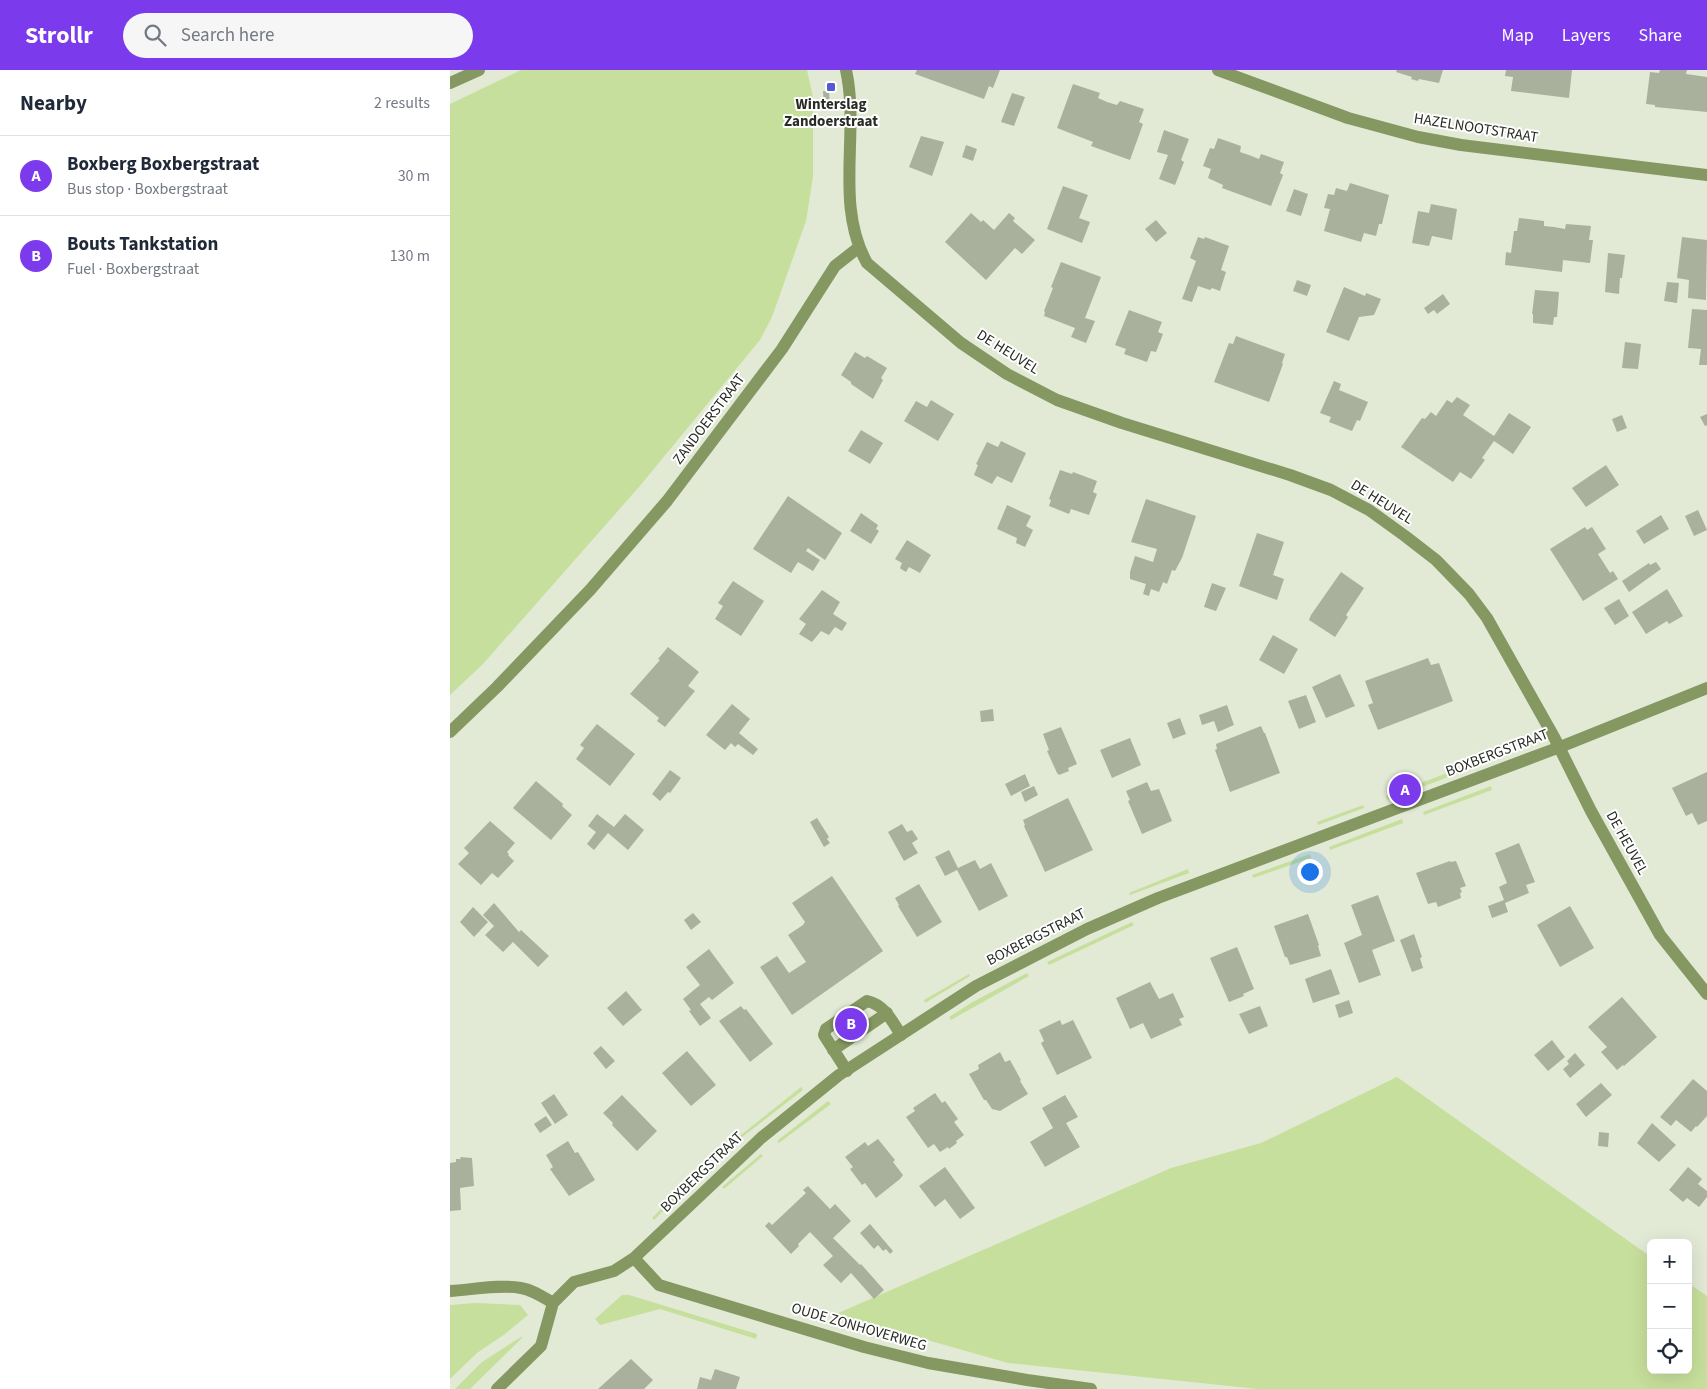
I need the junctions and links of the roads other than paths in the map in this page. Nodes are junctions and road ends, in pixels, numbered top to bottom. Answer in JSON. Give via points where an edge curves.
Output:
{"nodes":[{"id":1,"x":479,"y":70,"type":"edge"},
{"id":2,"x":846,"y":70,"type":"edge"},
{"id":3,"x":1218,"y":70,"type":"edge"},
{"id":4,"x":450,"y":84,"type":"edge"},
{"id":5,"x":1707,"y":175,"type":"edge"},
{"id":6,"x":858,"y":248,"type":"junction"},
{"id":7,"x":1707,"y":688,"type":"edge"},
{"id":8,"x":450,"y":732,"type":"edge"},
{"id":9,"x":1560,"y":747,"type":"junction"},
{"id":10,"x":1707,"y":994,"type":"edge"},
{"id":11,"x":887,"y":1013,"type":"junction"},
{"id":12,"x":901,"y":1035,"type":"junction"},
{"id":13,"x":833,"y":1050,"type":"junction"},
{"id":14,"x":846,"y":1071,"type":"junction"},
{"id":15,"x":634,"y":1258,"type":"junction"},
{"id":16,"x":450,"y":1291,"type":"edge"},
{"id":17,"x":552,"y":1303,"type":"junction"},
{"id":18,"x":497,"y":1389,"type":"edge"},
{"id":19,"x":1091,"y":1389,"type":"edge"}],
"edges":[{"from":1,"to":4,"type":"street"},
{"from":2,"to":6,"type":"street","via":[[850,102],[850,204]]},
{"from":3,"to":5,"type":"street","name":"HAZELNOOTSTRAAT","via":[[1348,118],[1418,137]]},
{"from":6,"to":8,"type":"street","name":"ZANDOERSTRAAT","via":[[835,266],[782,349],[667,501],[590,590],[497,688]]},
{"from":6,"to":9,"type":"street","name":"DE HEUVEL","via":[[867,263],[893,286],[961,343],[1006,374],[1057,400],[1290,475],[1331,490],[1369,510],[1436,560],[1469,594],[1487,618]]},
{"from":7,"to":9,"type":"street","name":"BOXBERGSTRAAT"},
{"from":9,"to":10,"type":"street","name":"DE HEUVEL","via":[[1590,811],[1660,936]]},
{"from":9,"to":12,"type":"street","name":"BOXBERGSTRAAT","via":[[1158,898],[1096,925],[976,986]]},
{"from":11,"to":12,"type":"street"},
{"from":11,"to":13,"type":"street"},
{"from":11,"to":13,"type":"street","via":[[876,1003],[867,1001],[826,1029],[824,1035]]},
{"from":12,"to":14,"type":"street","name":"BOXBERGSTRAAT"},
{"from":13,"to":14,"type":"street"},
{"from":14,"to":15,"type":"street","name":"BOXBERGSTRAAT","via":[[761,1138]]},
{"from":15,"to":17,"type":"street","name":"BOXBERGSTRAAT","via":[[614,1271],[574,1282]]},
{"from":15,"to":19,"type":"street","name":"OUDE ZONHOVERWEG","via":[[659,1285],[864,1347],[928,1363]]},
{"from":16,"to":17,"type":"street","via":[[520,1288],[537,1293]]},
{"from":17,"to":18,"type":"street","via":[[541,1346]]}]}
